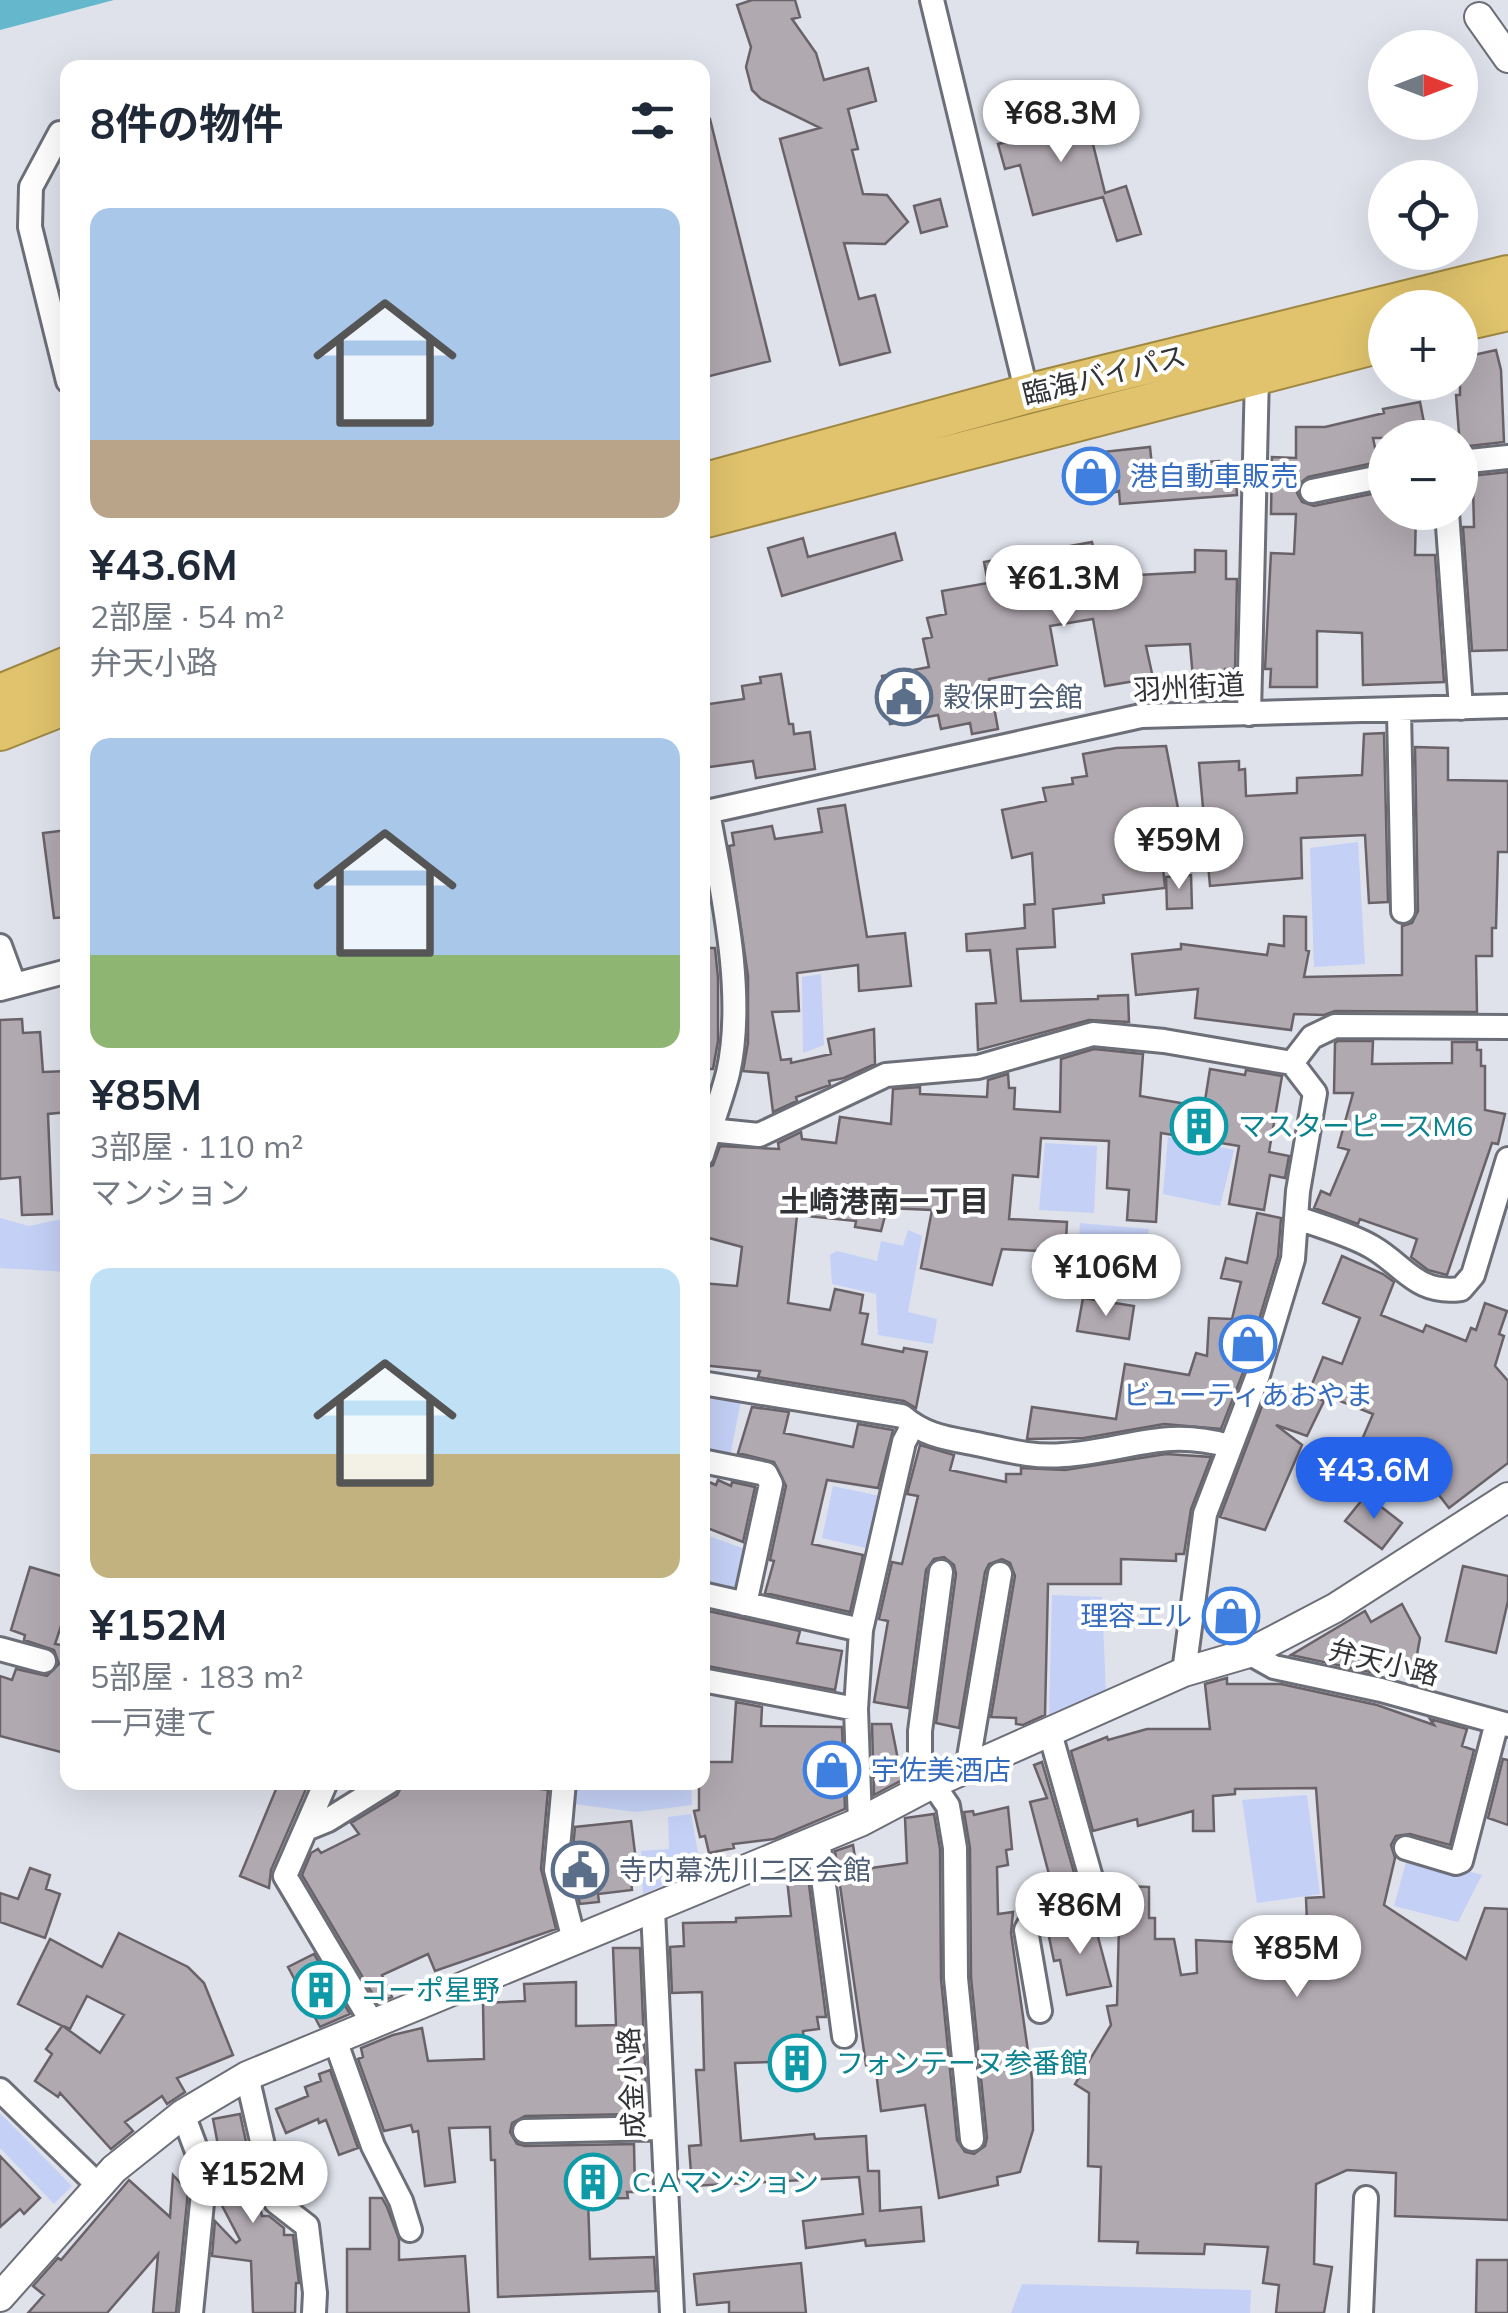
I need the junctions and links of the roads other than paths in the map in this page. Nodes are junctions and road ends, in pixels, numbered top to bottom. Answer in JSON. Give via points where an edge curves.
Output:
{"nodes":[{"id":1,"x":932,"y":0,"type":"edge"},
{"id":2,"x":1479,"y":17,"type":"dead end"},
{"id":3,"x":1508,"y":58,"type":"edge"},
{"id":4,"x":60,"y":133,"type":"dead end"},
{"id":5,"x":1508,"y":275,"type":"edge"},
{"id":6,"x":1508,"y":311,"type":"edge"},
{"id":7,"x":1478,"y":318,"type":"edge"},
{"id":8,"x":1368,"y":346,"type":"edge"},
{"id":9,"x":60,"y":348,"type":"edge"},
{"id":10,"x":1257,"y":374,"type":"junction"},
{"id":11,"x":1027,"y":394,"type":"junction"},
{"id":12,"x":1508,"y":457,"type":"edge"},
{"id":13,"x":1478,"y":460,"type":"edge"},
{"id":14,"x":1368,"y":479,"type":"edge"},
{"id":15,"x":710,"y":481,"type":"edge"},
{"id":16,"x":1312,"y":491,"type":"dead end"},
{"id":17,"x":710,"y":517,"type":"edge"},
{"id":18,"x":1448,"y":530,"type":"edge"},
{"id":19,"x":60,"y":669,"type":"edge"},
{"id":20,"x":0,"y":694,"type":"edge"},
{"id":21,"x":1508,"y":706,"type":"edge"},
{"id":22,"x":60,"y":707,"type":"edge"},
{"id":23,"x":1461,"y":708,"type":"junction"},
{"id":24,"x":1399,"y":710,"type":"junction"},
{"id":25,"x":1250,"y":714,"type":"junction"},
{"id":26,"x":0,"y":731,"type":"edge"},
{"id":27,"x":710,"y":811,"type":"edge"},
{"id":28,"x":710,"y":833,"type":"edge"},
{"id":29,"x":1402,"y":912,"type":"dead end"},
{"id":30,"x":0,"y":946,"type":"edge"},
{"id":31,"x":60,"y":973,"type":"edge"},
{"id":32,"x":7,"y":987,"type":"edge"},
{"id":33,"x":1508,"y":1027,"type":"edge"},
{"id":34,"x":1292,"y":1063,"type":"junction"},
{"id":35,"x":710,"y":1130,"type":"joint"},
{"id":36,"x":1508,"y":1160,"type":"edge"},
{"id":37,"x":1298,"y":1218,"type":"junction"},
{"id":38,"x":710,"y":1384,"type":"edge"},
{"id":39,"x":913,"y":1425,"type":"junction"},
{"id":40,"x":1230,"y":1446,"type":"junction"},
{"id":41,"x":710,"y":1463,"type":"edge"},
{"id":42,"x":1508,"y":1497,"type":"edge"},
{"id":43,"x":941,"y":1572,"type":"dead end"},
{"id":44,"x":1000,"y":1574,"type":"dead end"},
{"id":45,"x":710,"y":1596,"type":"edge"},
{"id":46,"x":745,"y":1604,"type":"junction"},
{"id":47,"x":861,"y":1630,"type":"junction"},
{"id":48,"x":0,"y":1649,"type":"edge"},
{"id":49,"x":1248,"y":1653,"type":"junction"},
{"id":50,"x":44,"y":1661,"type":"dead end"},
{"id":51,"x":1184,"y":1672,"type":"junction"},
{"id":52,"x":710,"y":1682,"type":"edge"},
{"id":53,"x":856,"y":1710,"type":"junction"},
{"id":54,"x":1502,"y":1723,"type":"edge"},
{"id":55,"x":1050,"y":1732,"type":"junction"},
{"id":56,"x":967,"y":1768,"type":"junction"},
{"id":57,"x":932,"y":1784,"type":"junction"},
{"id":58,"x":323,"y":1790,"type":"edge"},
{"id":59,"x":375,"y":1790,"type":"edge"},
{"id":60,"x":563,"y":1790,"type":"edge"},
{"id":61,"x":860,"y":1822,"type":"junction"},
{"id":62,"x":306,"y":1830,"type":"junction"},
{"id":63,"x":818,"y":1840,"type":"junction"},
{"id":64,"x":1406,"y":1848,"type":"dead end"},
{"id":65,"x":653,"y":1910,"type":"junction"},
{"id":66,"x":574,"y":1940,"type":"junction"},
{"id":67,"x":1040,"y":2011,"type":"dead end"},
{"id":68,"x":373,"y":2024,"type":"junction"},
{"id":69,"x":844,"y":2036,"type":"dead end"},
{"id":70,"x":335,"y":2040,"type":"junction"},
{"id":71,"x":247,"y":2076,"type":"junction"},
{"id":72,"x":0,"y":2090,"type":"edge"},
{"id":73,"x":183,"y":2114,"type":"junction"},
{"id":74,"x":663,"y":2128,"type":"junction"},
{"id":75,"x":524,"y":2131,"type":"dead end"},
{"id":76,"x":972,"y":2139,"type":"dead end"},
{"id":77,"x":99,"y":2186,"type":"junction"},
{"id":78,"x":1366,"y":2198,"type":"dead end"},
{"id":79,"x":410,"y":2230,"type":"dead end"},
{"id":80,"x":0,"y":2297,"type":"edge"},
{"id":81,"x":191,"y":2313,"type":"edge"},
{"id":82,"x":314,"y":2313,"type":"edge"},
{"id":83,"x":672,"y":2313,"type":"edge"},
{"id":84,"x":1361,"y":2313,"type":"edge"}],
"edges":[{"from":1,"to":11,"type":"street"},
{"from":2,"to":3,"type":"street"},
{"from":4,"to":9,"type":"street","via":[[31,186],[30,227]]},
{"from":5,"to":11,"type":"highway","name":"臨海バイパス"},
{"from":6,"to":7,"type":"highway"},
{"from":8,"to":10,"type":"highway","name":"臨海バイパス"},
{"from":10,"to":17,"type":"highway","name":"臨海バイパス"},
{"from":10,"to":25,"type":"street"},
{"from":11,"to":15,"type":"highway","name":"臨海バイパス"},
{"from":12,"to":13,"type":"street"},
{"from":14,"to":16,"type":"street"},
{"from":18,"to":23,"type":"street"},
{"from":19,"to":20,"type":"highway"},
{"from":21,"to":23,"type":"street","name":"羽州街道"},
{"from":22,"to":26,"type":"highway"},
{"from":23,"to":24,"type":"street","name":"羽州街道"},
{"from":24,"to":25,"type":"street","name":"羽州街道"},
{"from":24,"to":29,"type":"street"},
{"from":25,"to":27,"type":"street","name":"羽州街道","via":[[1141,716]]},
{"from":28,"to":35,"type":"street","via":[[732,948],[728,1071]]},
{"from":30,"to":32,"type":"street"},
{"from":31,"to":32,"type":"street"},
{"from":33,"to":34,"type":"street","via":[[1335,1026],[1312,1037]]},
{"from":34,"to":35,"type":"street","via":[[1093,1034],[978,1067],[886,1075],[759,1135]]},
{"from":34,"to":37,"type":"street","via":[[1315,1092]]},
{"from":36,"to":37,"type":"street","via":[[1473,1275],[1462,1288],[1443,1291],[1404,1274],[1373,1247]]},
{"from":37,"to":40,"type":"street","via":[[1288,1276]]},
{"from":38,"to":39,"type":"street","via":[[902,1416]]},
{"from":39,"to":40,"type":"street","via":[[1030,1455],[1166,1436]]},
{"from":39,"to":47,"type":"street"},
{"from":40,"to":51,"type":"street","via":[[1205,1514]]},
{"from":41,"to":46,"type":"street","via":[[766,1474],[771,1484]]},
{"from":42,"to":49,"type":"street","via":[[1335,1608]]},
{"from":43,"to":57,"type":"street","via":[[920,1731],[920,1765]]},
{"from":44,"to":56,"type":"street"},
{"from":45,"to":46,"type":"street"},
{"from":46,"to":47,"type":"street"},
{"from":47,"to":53,"type":"street"},
{"from":48,"to":50,"type":"street"},
{"from":49,"to":51,"type":"street"},
{"from":49,"to":54,"type":"street","name":"弁天小路","via":[[1274,1667]]},
{"from":51,"to":55,"type":"street"},
{"from":52,"to":53,"type":"street"},
{"from":53,"to":61,"type":"street"},
{"from":54,"to":64,"type":"street","via":[[1460,1861]]},
{"from":55,"to":56,"type":"street"},
{"from":55,"to":67,"type":"street","via":[[1095,1892],[1089,1904],[1031,1920],[1026,1930]]},
{"from":56,"to":57,"type":"street"},
{"from":57,"to":61,"type":"street"},
{"from":57,"to":76,"type":"street","via":[[948,1806],[955,1848],[956,1978]]},
{"from":58,"to":62,"type":"street"},
{"from":59,"to":62,"type":"street"},
{"from":60,"to":66,"type":"street","via":[[556,1870]]},
{"from":61,"to":63,"type":"street"},
{"from":62,"to":68,"type":"street","via":[[285,1876]]},
{"from":63,"to":65,"type":"street"},
{"from":63,"to":69,"type":"street"},
{"from":65,"to":66,"type":"street"},
{"from":65,"to":74,"type":"street","name":"成金小路"},
{"from":66,"to":68,"type":"street"},
{"from":68,"to":70,"type":"street"},
{"from":70,"to":71,"type":"street"},
{"from":70,"to":79,"type":"street"},
{"from":71,"to":73,"type":"street"},
{"from":71,"to":82,"type":"street","via":[[276,2202],[307,2226]]},
{"from":72,"to":77,"type":"street"},
{"from":73,"to":77,"type":"street"},
{"from":73,"to":81,"type":"street","via":[[205,2173]]},
{"from":74,"to":75,"type":"street"},
{"from":74,"to":83,"type":"street","name":"成金小路"},
{"from":77,"to":80,"type":"street"},
{"from":78,"to":84,"type":"street"}]}
